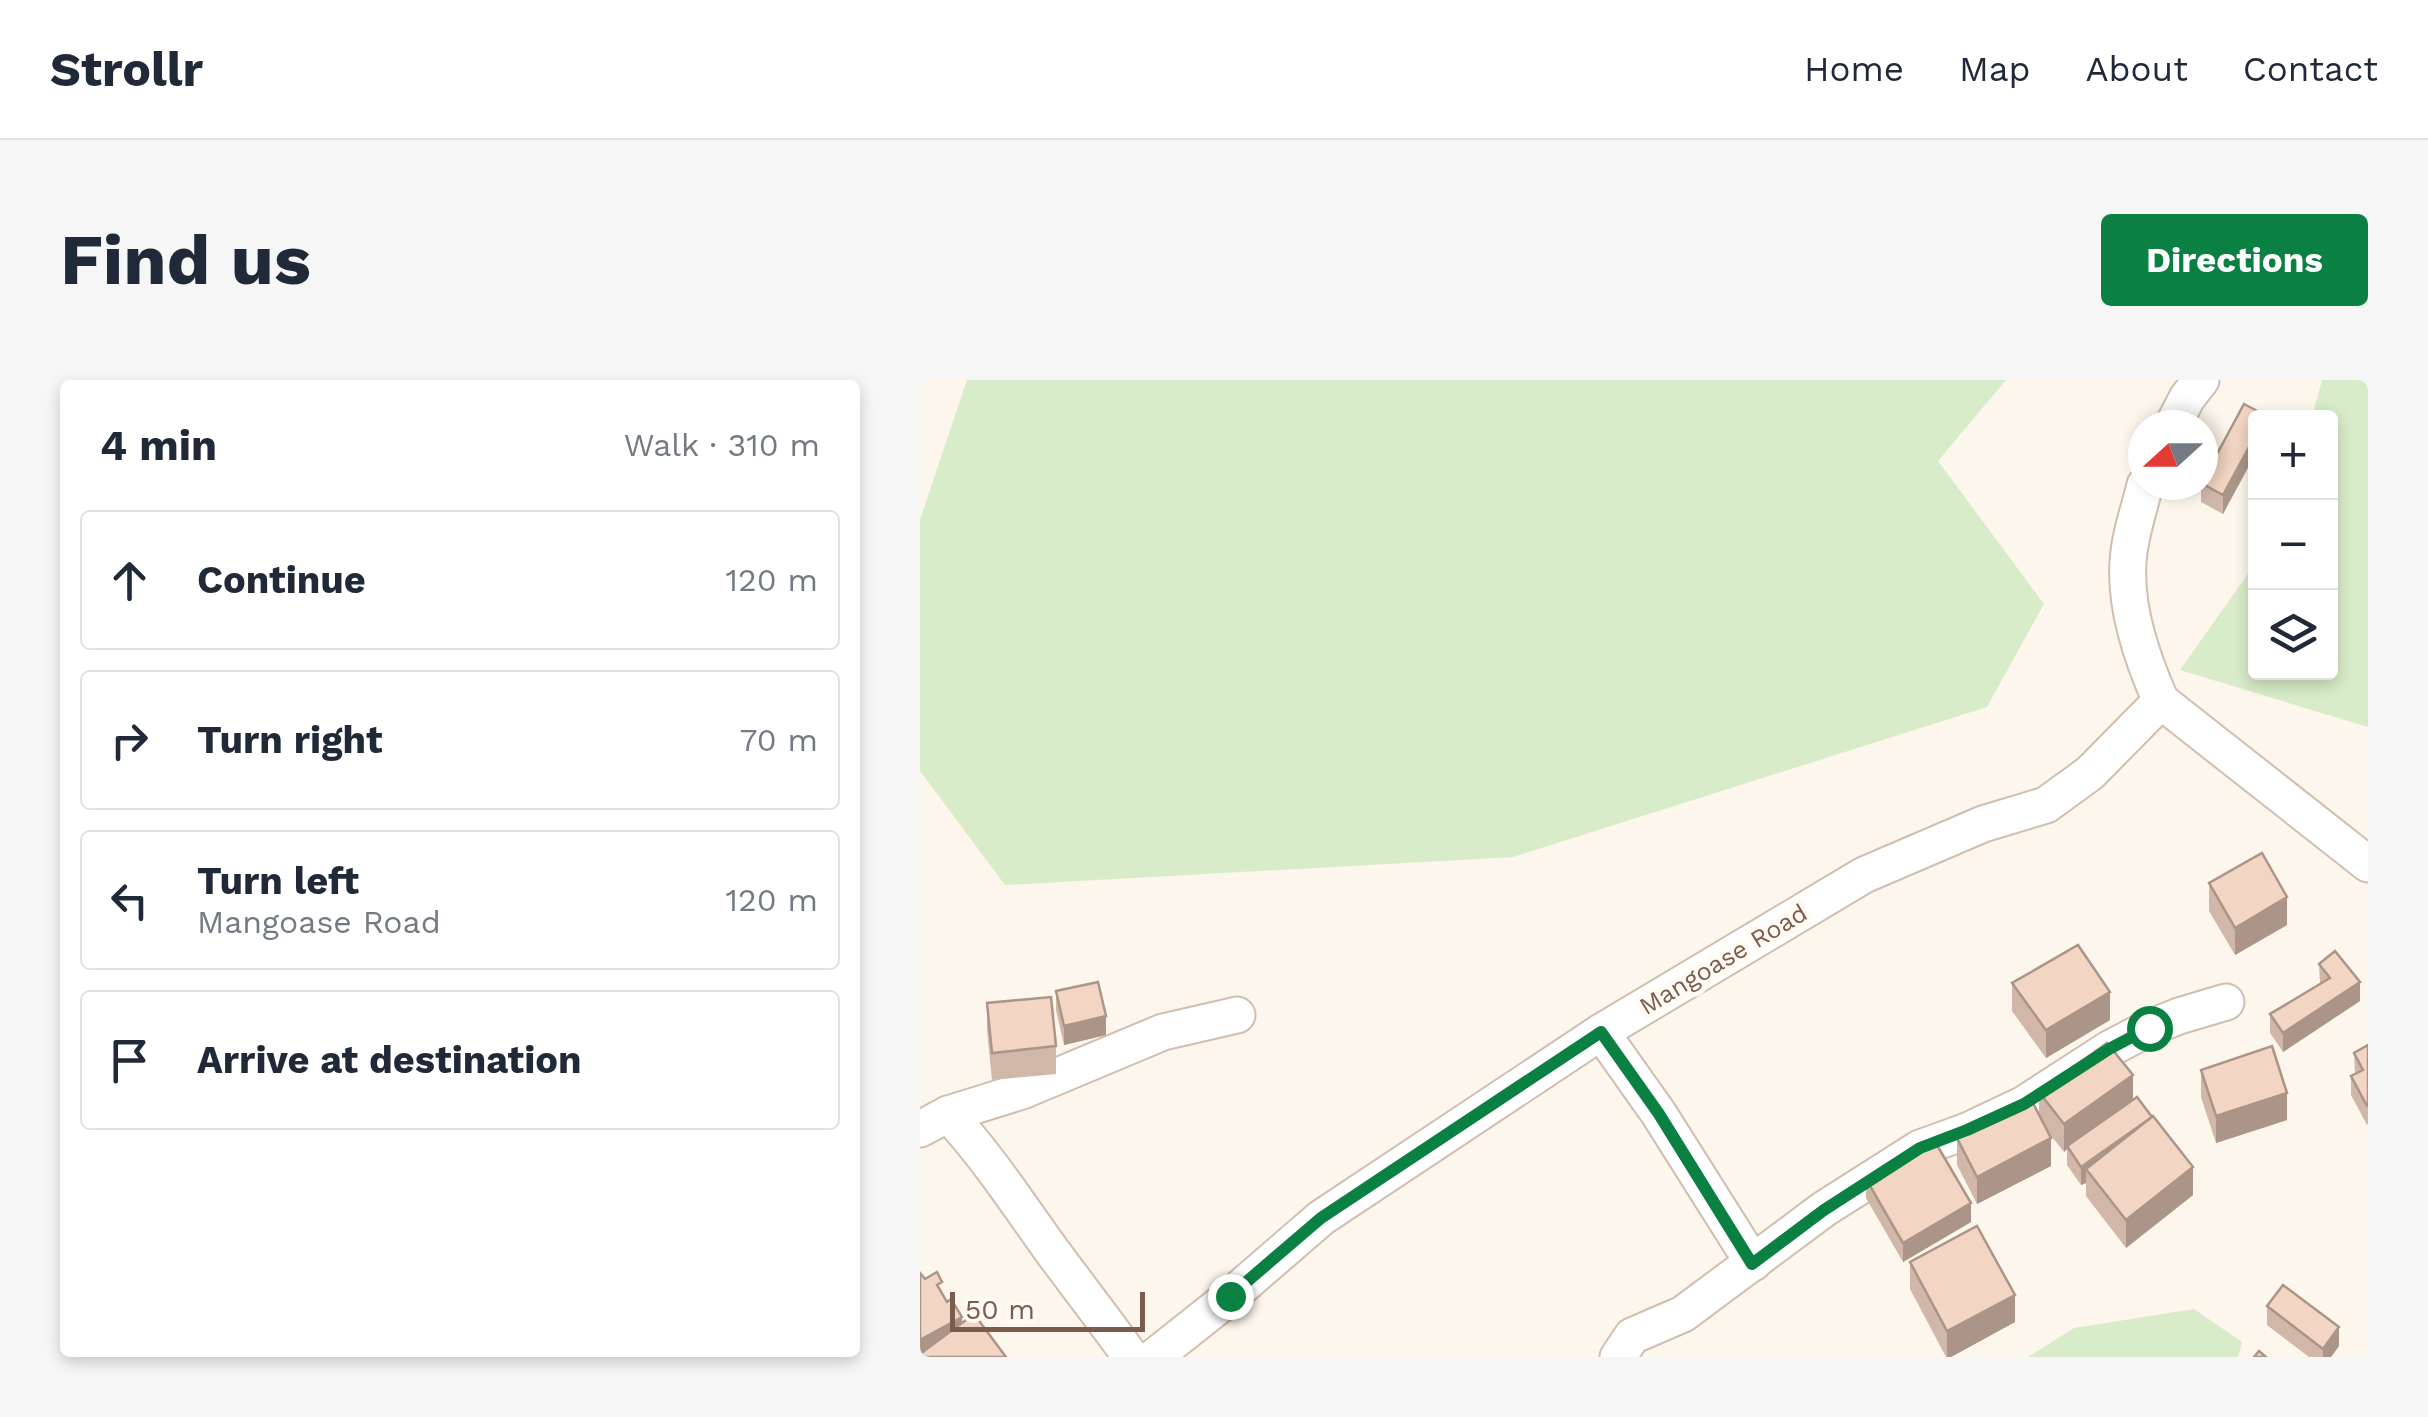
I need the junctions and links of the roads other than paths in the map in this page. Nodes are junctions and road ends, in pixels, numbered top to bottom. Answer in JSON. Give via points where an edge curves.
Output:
{"nodes":[{"id":1,"x":2201,"y":380,"type":"edge"},
{"id":2,"x":2181,"y":410,"type":"edge"},
{"id":3,"x":2141,"y":500,"type":"edge"},
{"id":4,"x":2161,"y":701,"type":"junction"},
{"id":5,"x":2368,"y":864,"type":"edge"},
{"id":6,"x":2226,"y":1002,"type":"dead end"},
{"id":7,"x":1237,"y":1015,"type":"dead end"},
{"id":8,"x":1601,"y":1032,"type":"junction"},
{"id":9,"x":934,"y":1122,"type":"edge"},
{"id":10,"x":1752,"y":1264,"type":"junction"},
{"id":11,"x":1131,"y":1357,"type":"edge"},
{"id":12,"x":1154,"y":1357,"type":"edge"},
{"id":13,"x":1618,"y":1357,"type":"edge"}],
"edges":[{"from":1,"to":2,"type":"street"},
{"from":3,"to":4,"type":"street","via":[[2127,589],[2145,666]]},
{"from":4,"to":5,"type":"street"},
{"from":4,"to":8,"type":"street","name":"Mangoase Road","via":[[2090,773],[2046,805],[1864,874]]},
{"from":6,"to":10,"type":"street","via":[[2149,1028],[2024,1104],[1920,1148]]},
{"from":7,"to":9,"type":"street","via":[[1163,1032]]},
{"from":8,"to":10,"type":"street"},
{"from":8,"to":12,"type":"street","name":"Mangoase Road","via":[[1321,1218]]},
{"from":9,"to":11,"type":"street","via":[[977,1145]]},
{"from":10,"to":13,"type":"street","via":[[1684,1314],[1632,1336]]}]}
